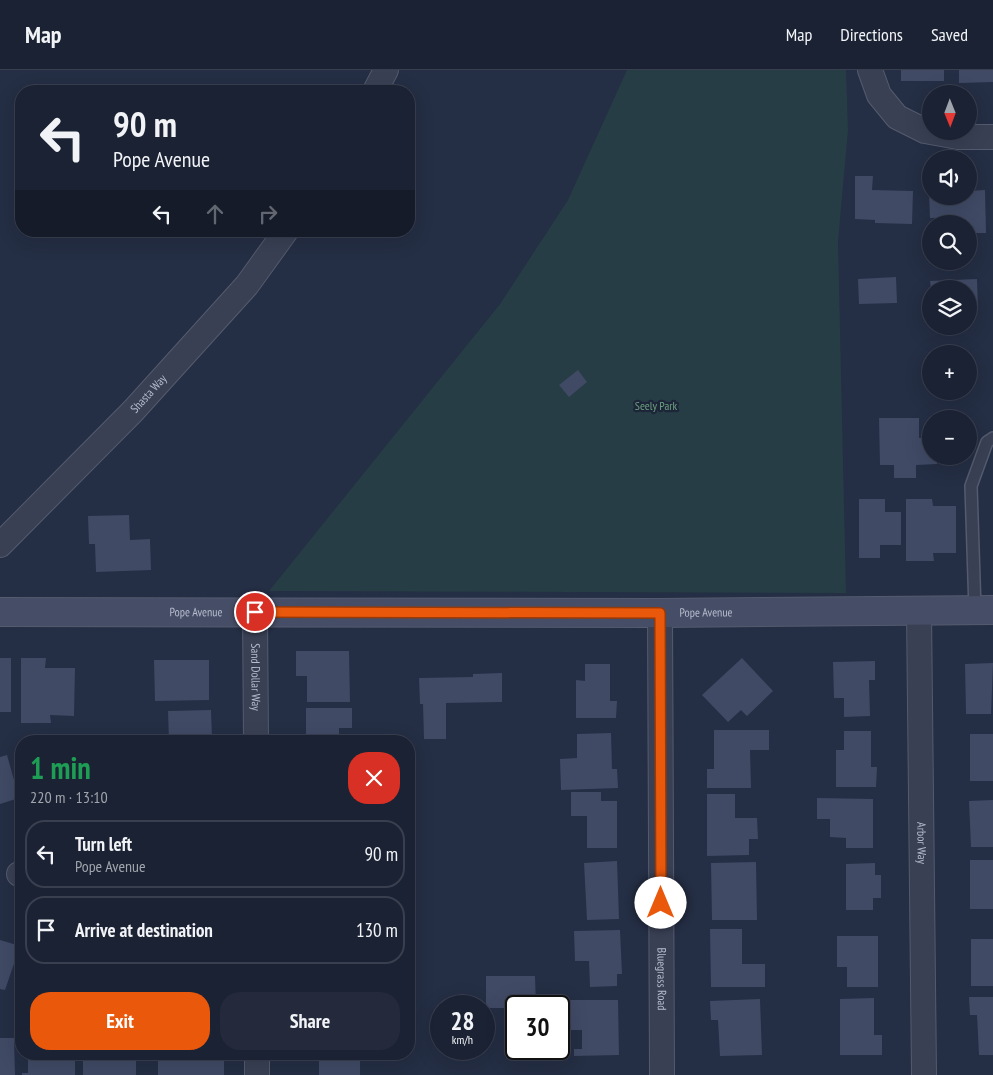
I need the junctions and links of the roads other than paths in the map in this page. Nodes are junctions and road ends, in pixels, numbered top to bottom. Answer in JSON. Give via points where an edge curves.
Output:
{"nodes":[{"id":1,"x":386,"y":70,"type":"edge"},
{"id":2,"x":870,"y":70,"type":"edge"},
{"id":3,"x":378,"y":85,"type":"edge"},
{"id":4,"x":993,"y":137,"type":"edge"},
{"id":5,"x":282,"y":237,"type":"edge"},
{"id":6,"x":993,"y":438,"type":"edge"},
{"id":7,"x":0,"y":545,"type":"edge"},
{"id":8,"x":984,"y":610,"type":"edge"},
{"id":9,"x":919,"y":611,"type":"junction"},
{"id":10,"x":0,"y":612,"type":"edge"},
{"id":11,"x":255,"y":612,"type":"junction"},
{"id":12,"x":660,"y":613,"type":"junction"},
{"id":13,"x":256,"y":735,"type":"edge"},
{"id":14,"x":257,"y":1060,"type":"edge"},
{"id":15,"x":257,"y":1075,"type":"edge"},
{"id":16,"x":662,"y":1075,"type":"edge"},
{"id":17,"x":924,"y":1075,"type":"edge"}],
"edges":[{"from":1,"to":3,"type":"street"},
{"from":2,"to":4,"type":"street","via":[[879,95],[897,118],[958,138]]},
{"from":5,"to":7,"type":"street","name":"Shasta Way","via":[[247,286],[133,411]]},
{"from":6,"to":8,"type":"lane","via":[[988,442],[971,486]]},
{"from":8,"to":9,"type":"street","name":"Pope Avenue"},
{"from":9,"to":12,"type":"street","name":"Pope Avenue"},
{"from":9,"to":17,"type":"street","name":"Arbor Way"},
{"from":10,"to":11,"type":"street","name":"Pope Avenue"},
{"from":11,"to":12,"type":"street","name":"Pope Avenue"},
{"from":11,"to":13,"type":"street","name":"Sand Dollar Way"},
{"from":12,"to":16,"type":"street","name":"Bluegrass Road"},
{"from":14,"to":15,"type":"street"}]}
